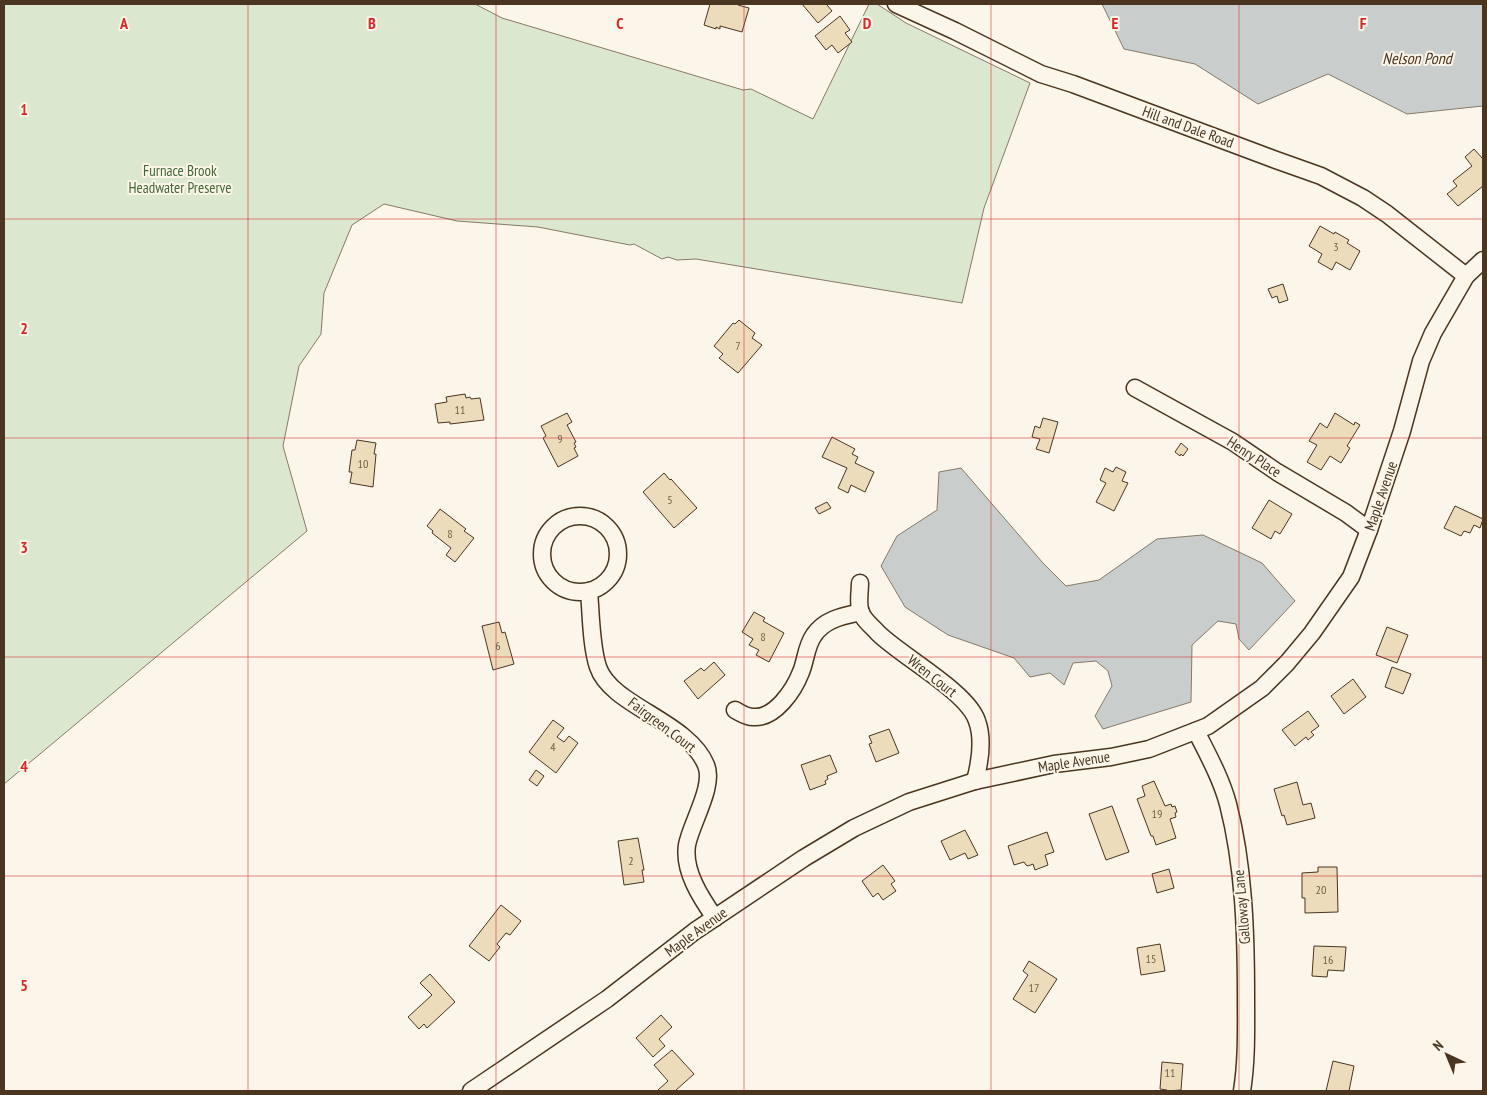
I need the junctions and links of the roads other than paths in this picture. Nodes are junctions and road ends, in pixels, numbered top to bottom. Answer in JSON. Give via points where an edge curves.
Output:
{"nodes":[{"id":1,"x":896,"y":4,"type":"edge"},
{"id":2,"x":1483,"y":260,"type":"edge"},
{"id":3,"x":1466,"y":276,"type":"junction"},
{"id":4,"x":1136,"y":388,"type":"dead end"},
{"id":5,"x":1369,"y":530,"type":"junction"},
{"id":6,"x":860,"y":583,"type":"dead end"},
{"id":7,"x":589,"y":591,"type":"junction"},
{"id":8,"x":861,"y":612,"type":"junction"},
{"id":9,"x":735,"y":710,"type":"dead end"},
{"id":10,"x":1196,"y":731,"type":"junction"},
{"id":11,"x":975,"y":781,"type":"junction"},
{"id":12,"x":715,"y":918,"type":"junction"},
{"id":13,"x":471,"y":1091,"type":"edge"},
{"id":14,"x":1242,"y":1091,"type":"edge"}],
"edges":[{"from":1,"to":3,"type":"street","name":"Hill and Dale Road","via":[[1041,74],[1321,176],[1387,214]]},
{"from":2,"to":3,"type":"street","name":"Maple Avenue"},
{"from":3,"to":5,"type":"street","name":"Maple Avenue","via":[[1433,333],[1422,361]]},
{"from":4,"to":5,"type":"street","name":"Henry Place","via":[[1233,442]]},
{"from":5,"to":10,"type":"street","name":"Maple Avenue","via":[[1351,577],[1287,663],[1262,688]]},
{"from":6,"to":8,"type":"street"},
{"from":7,"to":7,"type":"street","via":[[610,578],[616,567],[616,542],[602,523],[590,518],[568,519],[552,529],[547,537],[543,555],[545,566],[549,576],[567,590]]},
{"from":7,"to":12,"type":"street","name":"Fairgreen Court","via":[[595,654],[605,681],[689,742],[707,766],[704,795],[687,846],[692,878]]},
{"from":8,"to":9,"type":"street","via":[[828,622],[814,634],[795,686],[769,713],[754,717]]},
{"from":8,"to":11,"type":"street","name":"Wren Court","via":[[888,642],[927,670],[973,712],[981,744]]},
{"from":10,"to":11,"type":"street","name":"Maple Avenue","via":[[1149,749]]},
{"from":10,"to":14,"type":"street","name":"Galloway Lane","via":[[1216,769],[1228,804],[1238,858],[1246,942],[1246,1064]]},
{"from":11,"to":12,"type":"street","name":"Maple Avenue","via":[[909,802],[854,828]]},
{"from":12,"to":13,"type":"street","name":"Maple Avenue","via":[[607,999]]}]}
